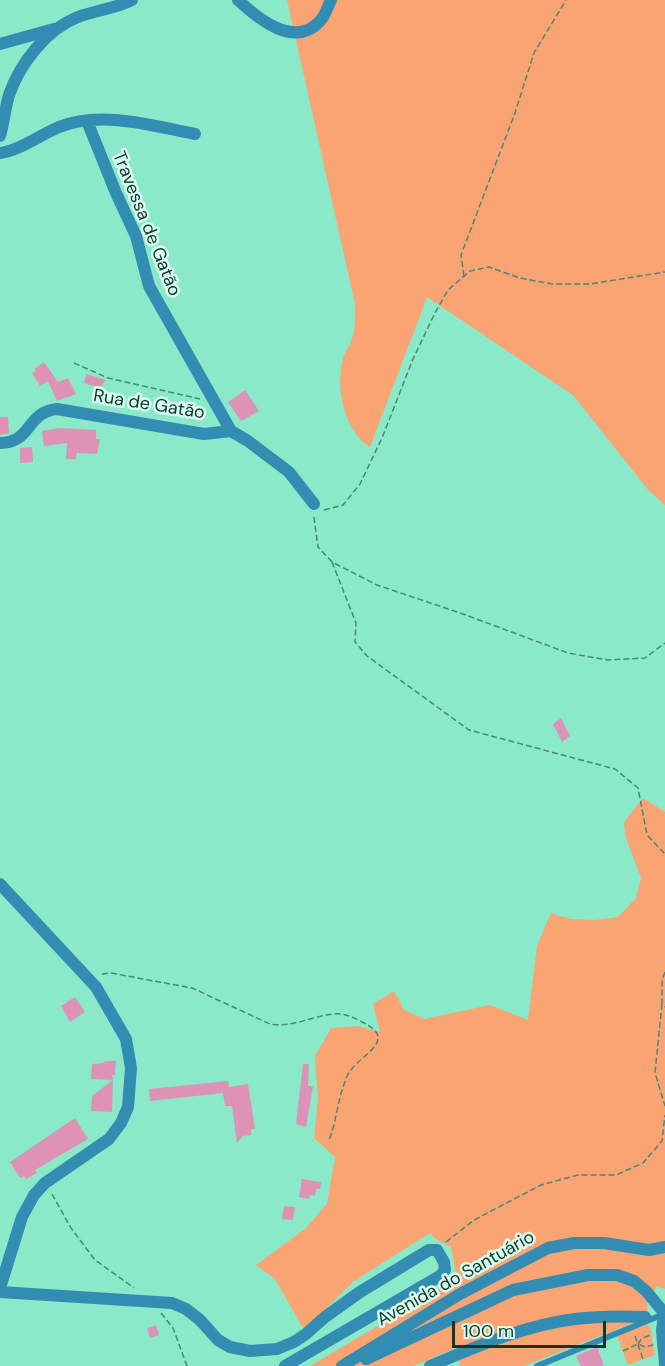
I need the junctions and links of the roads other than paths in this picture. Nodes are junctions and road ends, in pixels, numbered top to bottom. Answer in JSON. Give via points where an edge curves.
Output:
{"nodes":[{"id":1,"x":132,"y":0,"type":"edge"},
{"id":2,"x":238,"y":0,"type":"edge"},
{"id":3,"x":332,"y":0,"type":"edge"},
{"id":4,"x":56,"y":29,"type":"junction"},
{"id":5,"x":0,"y":44,"type":"edge"},
{"id":6,"x":87,"y":121,"type":"junction"},
{"id":7,"x":195,"y":134,"type":"dead end"},
{"id":8,"x":0,"y":136,"type":"edge"},
{"id":9,"x":0,"y":153,"type":"edge"},
{"id":10,"x":231,"y":431,"type":"junction"},
{"id":11,"x":0,"y":443,"type":"edge"},
{"id":12,"x":314,"y":504,"type":"road end"},
{"id":13,"x":0,"y":884,"type":"edge"},
{"id":14,"x":665,"y":1247,"type":"edge"},
{"id":15,"x":0,"y":1290,"type":"edge"},
{"id":16,"x":665,"y":1314,"type":"edge"},
{"id":17,"x":645,"y":1317,"type":"dead end"},
{"id":18,"x":456,"y":1361,"type":"edge"},
{"id":19,"x":665,"y":1364,"type":"edge"},
{"id":20,"x":285,"y":1366,"type":"edge"},
{"id":21,"x":342,"y":1366,"type":"edge"},
{"id":22,"x":351,"y":1366,"type":"edge"},
{"id":23,"x":430,"y":1366,"type":"edge"},
{"id":24,"x":537,"y":1366,"type":"edge"}],
"edges":[{"from":1,"to":4,"type":"street","via":[[78,17]]},
{"from":2,"to":3,"type":"street","via":[[258,18],[290,33],[304,32],[320,21]]},
{"from":4,"to":5,"type":"street"},
{"from":4,"to":8,"type":"street","via":[[20,72],[9,95]]},
{"from":6,"to":7,"type":"street","name":"Travessa de Gatão","via":[[123,121]]},
{"from":6,"to":9,"type":"street","name":"Travessa de Gatão","via":[[61,126]]},
{"from":6,"to":10,"type":"street","name":"Travessa de Gatão","via":[[136,236],[149,286]]},
{"from":10,"to":11,"type":"street","name":"Rua de Gatão","via":[[204,434],[57,409],[39,414],[21,438]]},
{"from":10,"to":12,"type":"street","via":[[289,472]]},
{"from":13,"to":15,"type":"street","via":[[96,987],[126,1039],[131,1068],[128,1107],[122,1123],[109,1138],[34,1195],[22,1217]]},
{"from":14,"to":21,"type":"street","name":"Avenida do Santuário","via":[[649,1250],[574,1243],[548,1248],[460,1294]]},
{"from":15,"to":20,"type":"street","via":[[172,1303],[200,1320],[218,1340],[250,1351],[294,1342],[360,1292],[429,1250],[437,1250],[445,1270],[440,1276]]},
{"from":16,"to":19,"type":"street"},
{"from":16,"to":22,"type":"street","name":"Avenida do Santuário","via":[[634,1281],[617,1275],[588,1275],[513,1290]]},
{"from":16,"to":24,"type":"lane"},
{"from":17,"to":18,"type":"street","via":[[573,1319],[524,1330]]},
{"from":18,"to":23,"type":"street"}]}
